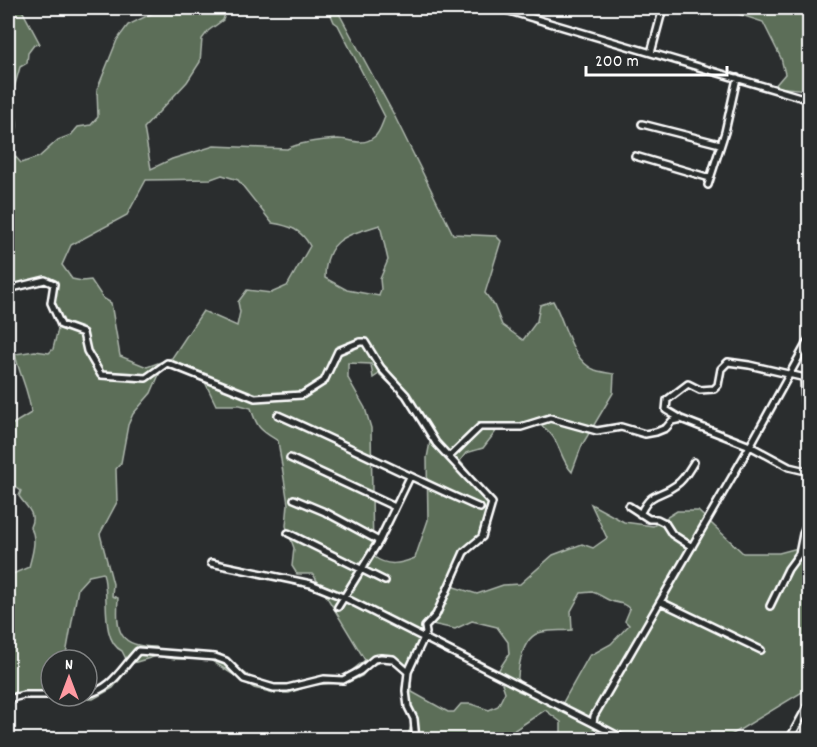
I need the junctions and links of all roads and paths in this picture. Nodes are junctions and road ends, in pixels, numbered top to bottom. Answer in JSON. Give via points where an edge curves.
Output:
{"nodes":[{"id":1,"x":499,"y":8,"type":"edge"},
{"id":2,"x":663,"y":8,"type":"edge"},
{"id":3,"x":651,"y":53,"type":"junction"},
{"id":4,"x":736,"y":78,"type":"junction"},
{"id":5,"x":810,"y":100,"type":"edge"},
{"id":6,"x":642,"y":124,"type":"dead end"},
{"id":7,"x":720,"y":144,"type":"junction"},
{"id":8,"x":635,"y":156,"type":"dead end"},
{"id":9,"x":8,"y":289,"type":"edge"},
{"id":10,"x":810,"y":337,"type":"edge"},
{"id":11,"x":788,"y":375,"type":"junction"},
{"id":12,"x":807,"y":378,"type":"edge"},
{"id":13,"x":278,"y":415,"type":"dead end"},
{"id":14,"x":810,"y":418,"type":"edge"},
{"id":15,"x":681,"y":419,"type":"junction"},
{"id":16,"x":750,"y":446,"type":"junction"},
{"id":17,"x":449,"y":456,"type":"junction"},
{"id":18,"x":291,"y":458,"type":"dead end"},
{"id":19,"x":694,"y":462,"type":"dead end"},
{"id":20,"x":810,"y":472,"type":"edge"},
{"id":21,"x":410,"y":477,"type":"junction"},
{"id":22,"x":294,"y":499,"type":"dead end"},
{"id":23,"x":629,"y":506,"type":"dead end"},
{"id":24,"x":395,"y":507,"type":"junction"},
{"id":25,"x":480,"y":508,"type":"dead end"},
{"id":26,"x":640,"y":514,"type":"junction"},
{"id":27,"x":810,"y":518,"type":"edge"},
{"id":28,"x":288,"y":533,"type":"dead end"},
{"id":29,"x":379,"y":541,"type":"junction"},
{"id":30,"x":692,"y":547,"type":"junction"},
{"id":31,"x":211,"y":564,"type":"dead end"},
{"id":32,"x":361,"y":569,"type":"junction"},
{"id":33,"x":385,"y":581,"type":"dead end"},
{"id":34,"x":343,"y":597,"type":"junction"},
{"id":35,"x":661,"y":602,"type":"junction"},
{"id":36,"x":770,"y":606,"type":"dead end"},
{"id":37,"x":338,"y":607,"type":"dead end"},
{"id":38,"x":424,"y":637,"type":"junction"},
{"id":39,"x":761,"y":650,"type":"dead end"},
{"id":40,"x":408,"y":672,"type":"junction"},
{"id":41,"x":99,"y":692,"type":"edge"},
{"id":42,"x":39,"y":695,"type":"edge"},
{"id":43,"x":8,"y":699,"type":"edge"},
{"id":44,"x":808,"y":705,"type":"edge"},
{"id":45,"x":593,"y":723,"type":"junction"},
{"id":46,"x":416,"y":740,"type":"edge"},
{"id":47,"x":626,"y":740,"type":"edge"},
{"id":48,"x":789,"y":740,"type":"edge"}],
"edges":[{"from":1,"to":3,"type":"street"},
{"from":2,"to":3,"type":"street"},
{"from":3,"to":4,"type":"street"},
{"from":4,"to":5,"type":"street"},
{"from":4,"to":7,"type":"street"},
{"from":6,"to":7,"type":"street"},
{"from":7,"to":8,"type":"street","via":[[709,182]]},
{"from":9,"to":17,"type":"street","via":[[45,280],[54,284],[51,303],[61,325],[83,333],[87,351],[101,375],[146,378],[168,363],[255,398],[302,395],[324,381],[338,351],[365,342]]},
{"from":10,"to":11,"type":"street"},
{"from":11,"to":12,"type":"street"},
{"from":11,"to":15,"type":"street","via":[[728,362],[714,389],[700,390],[688,384],[667,400],[666,410]]},
{"from":11,"to":16,"type":"street"},
{"from":12,"to":14,"type":"street","via":[[805,406]]},
{"from":13,"to":21,"type":"street"},
{"from":15,"to":16,"type":"street"},
{"from":15,"to":17,"type":"street","via":[[645,434],[621,427],[597,431],[550,418],[521,427],[480,427]]},
{"from":16,"to":20,"type":"street","via":[[789,467]]},
{"from":16,"to":30,"type":"street"},
{"from":17,"to":38,"type":"street","via":[[492,503],[482,537],[464,552],[436,615],[425,627]]},
{"from":18,"to":24,"type":"street"},
{"from":19,"to":26,"type":"street","via":[[675,487],[648,498]]},
{"from":21,"to":24,"type":"street"},
{"from":21,"to":25,"type":"street"},
{"from":22,"to":29,"type":"street"},
{"from":23,"to":26,"type":"street"},
{"from":24,"to":29,"type":"street"},
{"from":26,"to":30,"type":"street","via":[[665,523],[672,534]]},
{"from":27,"to":36,"type":"street","via":[[799,554]]},
{"from":28,"to":32,"type":"street"},
{"from":29,"to":32,"type":"street"},
{"from":30,"to":35,"type":"street"},
{"from":31,"to":34,"type":"street","via":[[311,584]]},
{"from":32,"to":33,"type":"street"},
{"from":32,"to":34,"type":"street"},
{"from":34,"to":37,"type":"street"},
{"from":34,"to":38,"type":"street"},
{"from":35,"to":39,"type":"street"},
{"from":35,"to":45,"type":"street"},
{"from":38,"to":40,"type":"street"},
{"from":38,"to":45,"type":"street"},
{"from":40,"to":41,"type":"street","via":[[393,659],[381,658],[343,680],[324,679],[274,688],[244,680],[226,661],[215,657],[138,651],[110,685]]},
{"from":40,"to":46,"type":"street","via":[[406,692]]},
{"from":42,"to":43,"type":"street"},
{"from":44,"to":48,"type":"street"},
{"from":45,"to":47,"type":"street"}]}
